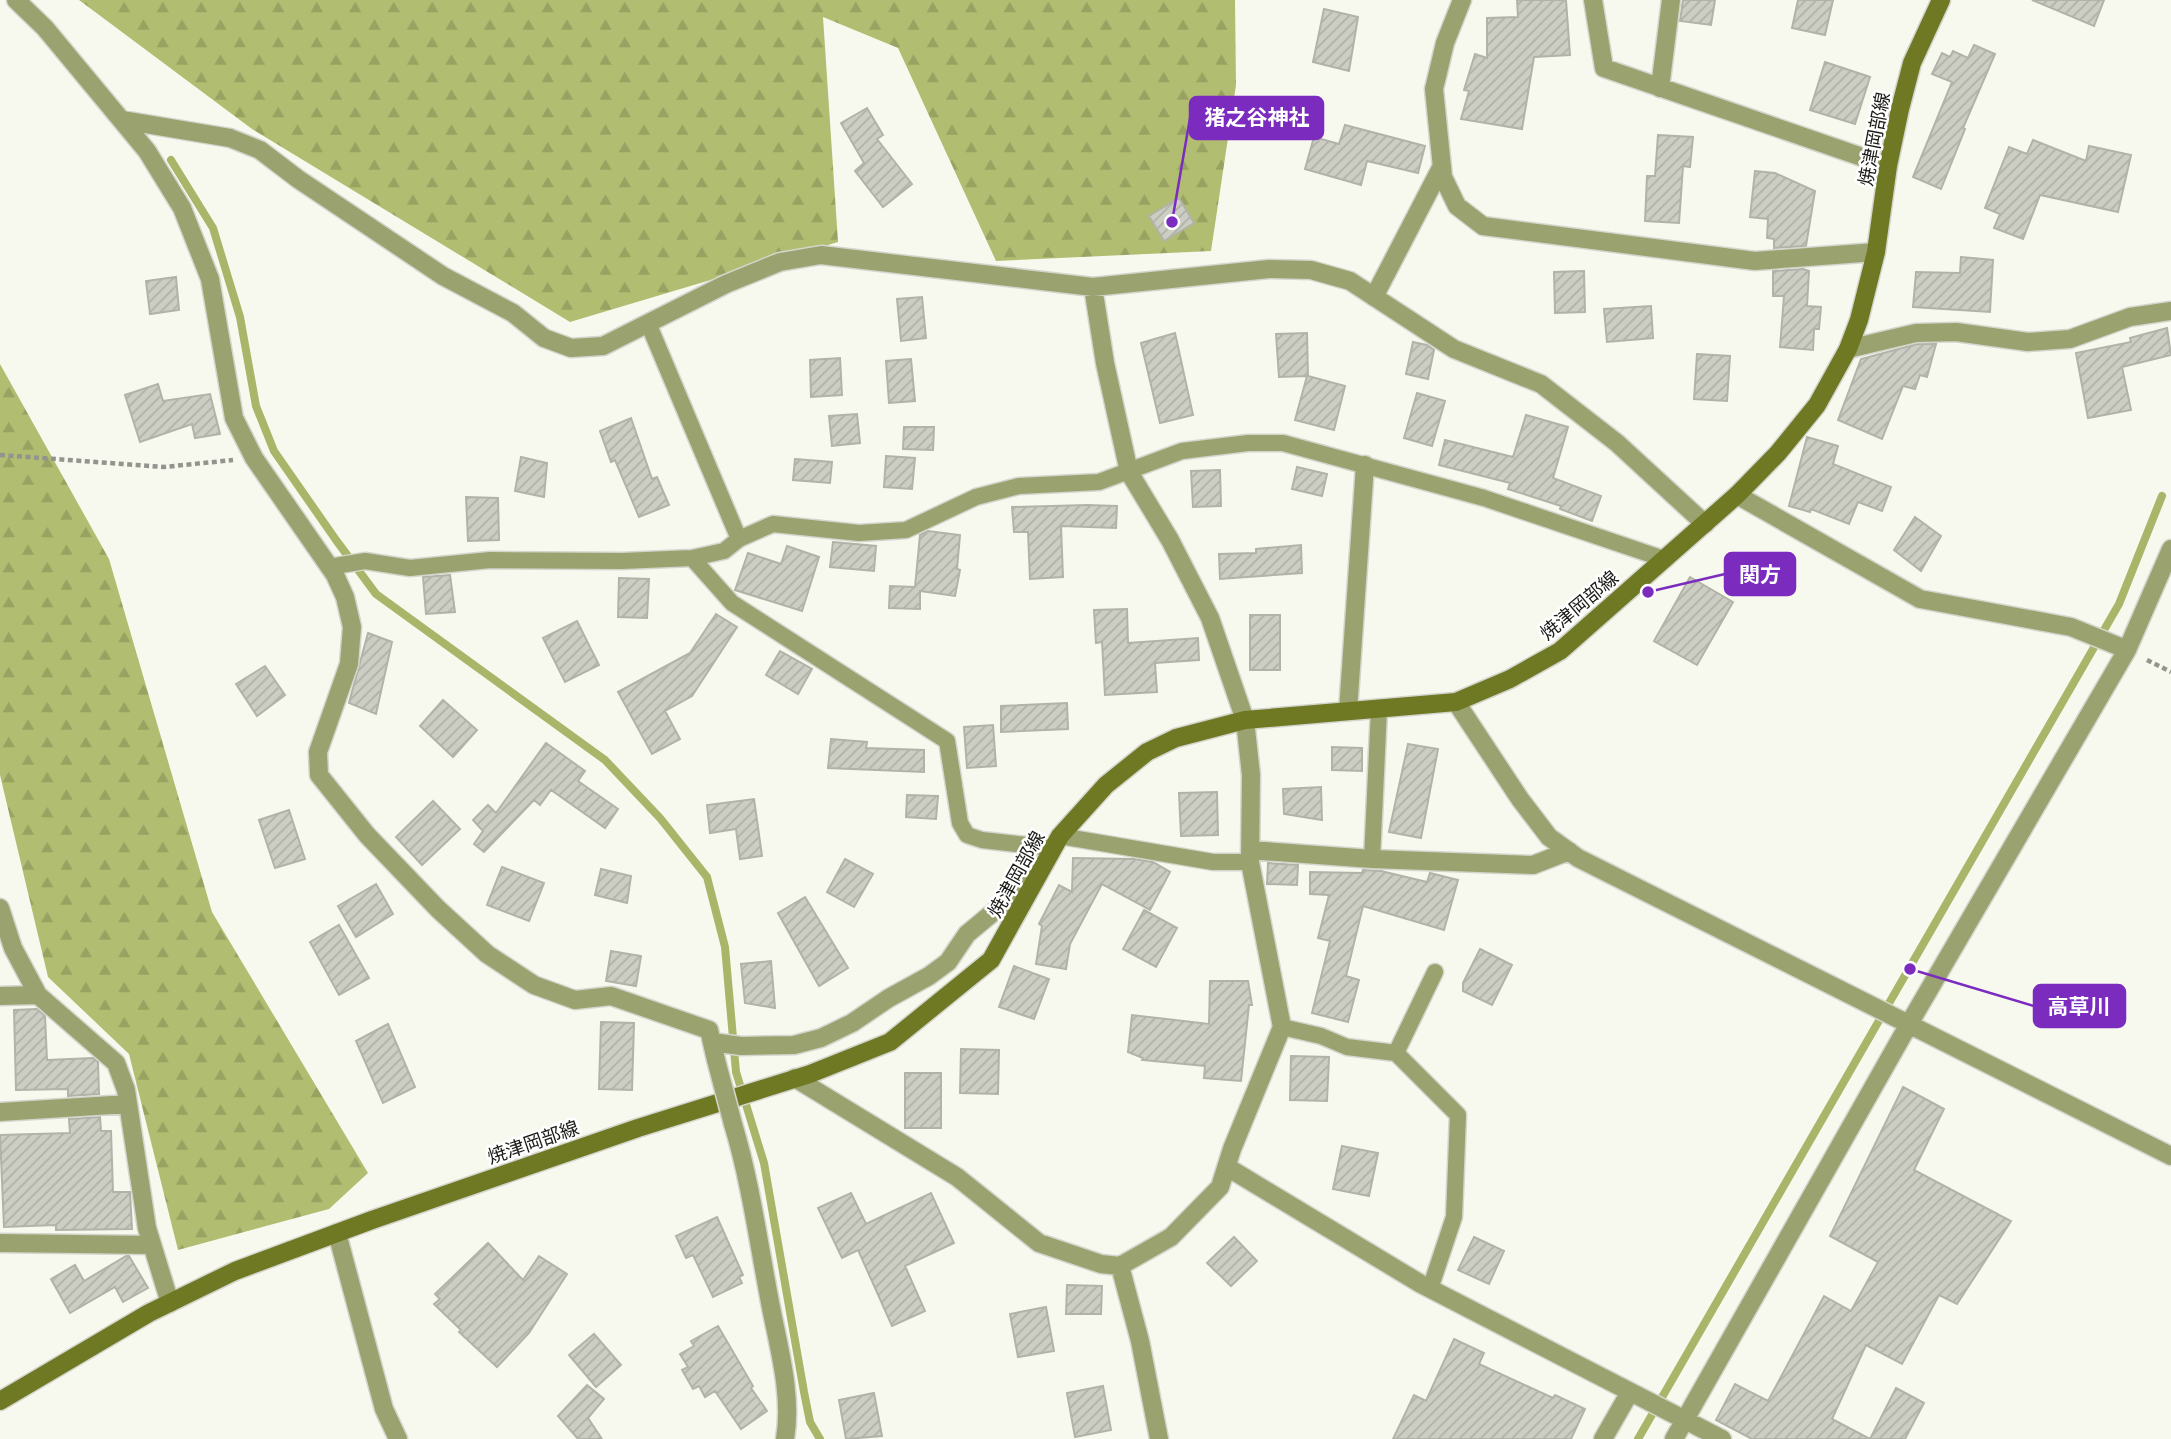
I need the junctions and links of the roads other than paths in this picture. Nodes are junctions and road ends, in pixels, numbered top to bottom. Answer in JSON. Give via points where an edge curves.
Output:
{"nodes":[{"id":1,"x":16,"y":0,"type":"edge"},
{"id":2,"x":1462,"y":0,"type":"edge"},
{"id":3,"x":1593,"y":0,"type":"edge"},
{"id":4,"x":1671,"y":0,"type":"edge"},
{"id":5,"x":1941,"y":0,"type":"edge"},
{"id":6,"x":1660,"y":88,"type":"junction"},
{"id":7,"x":122,"y":120,"type":"junction"},
{"id":8,"x":1442,"y":166,"type":"junction"},
{"id":9,"x":1888,"y":166,"type":"junction"},
{"id":10,"x":1876,"y":251,"type":"junction"},
{"id":11,"x":1093,"y":287,"type":"junction"},
{"id":12,"x":1374,"y":297,"type":"junction"},
{"id":13,"x":2171,"y":311,"type":"edge"},
{"id":14,"x":648,"y":323,"type":"junction"},
{"id":15,"x":1848,"y":349,"type":"junction"},
{"id":16,"x":1365,"y":465,"type":"junction"},
{"id":17,"x":1129,"y":472,"type":"junction"},
{"id":18,"x":1737,"y":495,"type":"junction"},
{"id":19,"x":1705,"y":524,"type":"junction"},
{"id":20,"x":739,"y":539,"type":"junction"},
{"id":21,"x":2171,"y":549,"type":"edge"},
{"id":22,"x":692,"y":558,"type":"junction"},
{"id":23,"x":1664,"y":559,"type":"junction"},
{"id":24,"x":329,"y":567,"type":"junction"},
{"id":25,"x":2118,"y":646,"type":"dead end"},
{"id":26,"x":1457,"y":702,"type":"junction"},
{"id":27,"x":1379,"y":709,"type":"junction"},
{"id":28,"x":1348,"y":711,"type":"junction"},
{"id":29,"x":1244,"y":720,"type":"junction"},
{"id":30,"x":1056,"y":842,"type":"junction"},
{"id":31,"x":1569,"y":851,"type":"junction"},
{"id":32,"x":1250,"y":856,"type":"junction"},
{"id":33,"x":1372,"y":859,"type":"junction"},
{"id":34,"x":1040,"y":873,"type":"junction"},
{"id":35,"x":0,"y":908,"type":"edge"},
{"id":36,"x":1435,"y":972,"type":"dead end"},
{"id":37,"x":38,"y":995,"type":"junction"},
{"id":38,"x":0,"y":996,"type":"edge"},
{"id":39,"x":1906,"y":1023,"type":"junction"},
{"id":40,"x":1282,"y":1027,"type":"junction"},
{"id":41,"x":712,"y":1042,"type":"junction"},
{"id":42,"x":1396,"y":1053,"type":"junction"},
{"id":43,"x":795,"y":1078,"type":"junction"},
{"id":44,"x":128,"y":1104,"type":"junction"},
{"id":45,"x":0,"y":1111,"type":"edge"},
{"id":46,"x":2171,"y":1156,"type":"edge"},
{"id":47,"x":1227,"y":1167,"type":"junction"},
{"id":48,"x":337,"y":1233,"type":"junction"},
{"id":49,"x":0,"y":1243,"type":"edge"},
{"id":50,"x":152,"y":1245,"type":"junction"},
{"id":51,"x":1120,"y":1266,"type":"junction"},
{"id":52,"x":1430,"y":1289,"type":"junction"},
{"id":53,"x":170,"y":1303,"type":"junction"},
{"id":54,"x":1635,"y":1394,"type":"junction"},
{"id":55,"x":0,"y":1401,"type":"edge"},
{"id":56,"x":1679,"y":1417,"type":"junction"},
{"id":57,"x":786,"y":1431,"type":"edge"},
{"id":58,"x":398,"y":1439,"type":"edge"},
{"id":59,"x":797,"y":1439,"type":"edge"},
{"id":60,"x":1158,"y":1439,"type":"edge"},
{"id":61,"x":1603,"y":1439,"type":"edge"},
{"id":62,"x":1674,"y":1439,"type":"edge"},
{"id":63,"x":1722,"y":1439,"type":"edge"}],
"edges":[{"from":1,"to":7,"type":"street"},
{"from":2,"to":8,"type":"street","via":[[1434,89]]},
{"from":3,"to":6,"type":"street","via":[[1604,68]]},
{"from":4,"to":6,"type":"street"},
{"from":5,"to":9,"type":"main road","name":"焼津岡部線","via":[[1912,63]]},
{"from":6,"to":9,"type":"street"},
{"from":7,"to":14,"type":"street","via":[[230,138],[260,150],[443,276],[513,313],[544,338],[571,348],[603,346]]},
{"from":7,"to":24,"type":"street","via":[[147,151],[197,242],[213,293],[234,418],[254,458]]},
{"from":8,"to":10,"type":"street","via":[[1457,206],[1483,226],[1755,261]]},
{"from":8,"to":12,"type":"street"},
{"from":9,"to":10,"type":"main road","name":"焼津岡部線"},
{"from":10,"to":15,"type":"main road","name":"焼津岡部線"},
{"from":11,"to":12,"type":"street","via":[[1269,269],[1311,270],[1350,281]]},
{"from":11,"to":14,"type":"street","via":[[821,255],[780,261]]},
{"from":11,"to":17,"type":"street"},
{"from":12,"to":19,"type":"street","via":[[1454,349],[1541,384],[1617,443]]},
{"from":13,"to":15,"type":"street","via":[[2130,317],[2070,339],[2028,342],[1955,332],[1916,333]]},
{"from":14,"to":20,"type":"lane"},
{"from":15,"to":18,"type":"main road","name":"焼津岡部線","via":[[1817,405]]},
{"from":16,"to":17,"type":"lane","via":[[1283,443],[1248,443],[1182,451]]},
{"from":16,"to":23,"type":"lane","via":[[1484,498]]},
{"from":16,"to":28,"type":"street"},
{"from":17,"to":20,"type":"lane","via":[[1099,482],[1019,486],[976,497],[906,530],[859,533],[773,524]]},
{"from":17,"to":29,"type":"street","via":[[1210,618]]},
{"from":18,"to":19,"type":"main road","name":"焼津岡部線"},
{"from":18,"to":25,"type":"street","via":[[1920,599],[2071,627]]},
{"from":19,"to":23,"type":"main road","name":"焼津岡部線"},
{"from":20,"to":22,"type":"lane","via":[[724,551]]},
{"from":21,"to":39,"type":"street","via":[[2127,650]]},
{"from":22,"to":24,"type":"lane","via":[[491,560],[410,568],[365,561]]},
{"from":22,"to":30,"type":"lane","via":[[732,603],[947,741],[960,823],[967,835],[982,840]]},
{"from":23,"to":26,"type":"main road","name":"焼津岡部線","via":[[1560,651]]},
{"from":24,"to":41,"type":"street","via":[[345,597],[352,626],[349,664],[318,752],[319,775],[367,835],[487,954],[534,985],[575,1000],[611,996],[709,1030]]},
{"from":26,"to":27,"type":"main road","name":"焼津岡部線"},
{"from":26,"to":31,"type":"street","via":[[1520,799],[1549,837]]},
{"from":27,"to":28,"type":"main road","name":"焼津岡部線"},
{"from":27,"to":33,"type":"lane"},
{"from":28,"to":29,"type":"main road","name":"焼津岡部線"},
{"from":29,"to":30,"type":"main road","name":"焼津岡部線","via":[[1176,738],[1147,752],[1106,785]]},
{"from":29,"to":32,"type":"street","via":[[1251,775]]},
{"from":30,"to":32,"type":"lane","via":[[1213,862]]},
{"from":30,"to":34,"type":"main road","name":"焼津岡部線"},
{"from":31,"to":33,"type":"street","via":[[1533,866]]},
{"from":31,"to":39,"type":"street"},
{"from":32,"to":33,"type":"street"},
{"from":32,"to":40,"type":"street"},
{"from":34,"to":41,"type":"street","via":[[967,934],[948,961],[852,1023],[794,1045]]},
{"from":34,"to":43,"type":"main road","name":"焼津岡部線","via":[[991,960],[924,1017],[890,1042]]},
{"from":35,"to":37,"type":"street","via":[[13,948]]},
{"from":36,"to":42,"type":"lane"},
{"from":37,"to":38,"type":"street"},
{"from":37,"to":44,"type":"street","via":[[116,1063]]},
{"from":39,"to":46,"type":"street"},
{"from":39,"to":56,"type":"street"},
{"from":40,"to":42,"type":"lane","via":[[1347,1047]]},
{"from":40,"to":47,"type":"street"},
{"from":41,"to":57,"type":"street","bridge":true,"via":[[748,1184],[782,1365]]},
{"from":42,"to":52,"type":"lane","via":[[1458,1115],[1454,1217]]},
{"from":43,"to":48,"type":"main road","name":"焼津岡部線"},
{"from":43,"to":51,"type":"street","via":[[957,1177],[1039,1243]]},
{"from":44,"to":45,"type":"street"},
{"from":44,"to":50,"type":"street"},
{"from":47,"to":51,"type":"street","via":[[1220,1187],[1171,1237]]},
{"from":47,"to":52,"type":"street"},
{"from":48,"to":53,"type":"main road","name":"焼津岡部線","via":[[235,1271]]},
{"from":48,"to":58,"type":"street","via":[[384,1409]]},
{"from":49,"to":50,"type":"street"},
{"from":50,"to":53,"type":"street"},
{"from":51,"to":60,"type":"street","via":[[1140,1340]]},
{"from":52,"to":54,"type":"street"},
{"from":53,"to":55,"type":"main road","name":"焼津岡部線"},
{"from":54,"to":56,"type":"street"},
{"from":54,"to":61,"type":"street"},
{"from":56,"to":62,"type":"street"},
{"from":56,"to":63,"type":"street"},
{"from":57,"to":59,"type":"street"}]}
